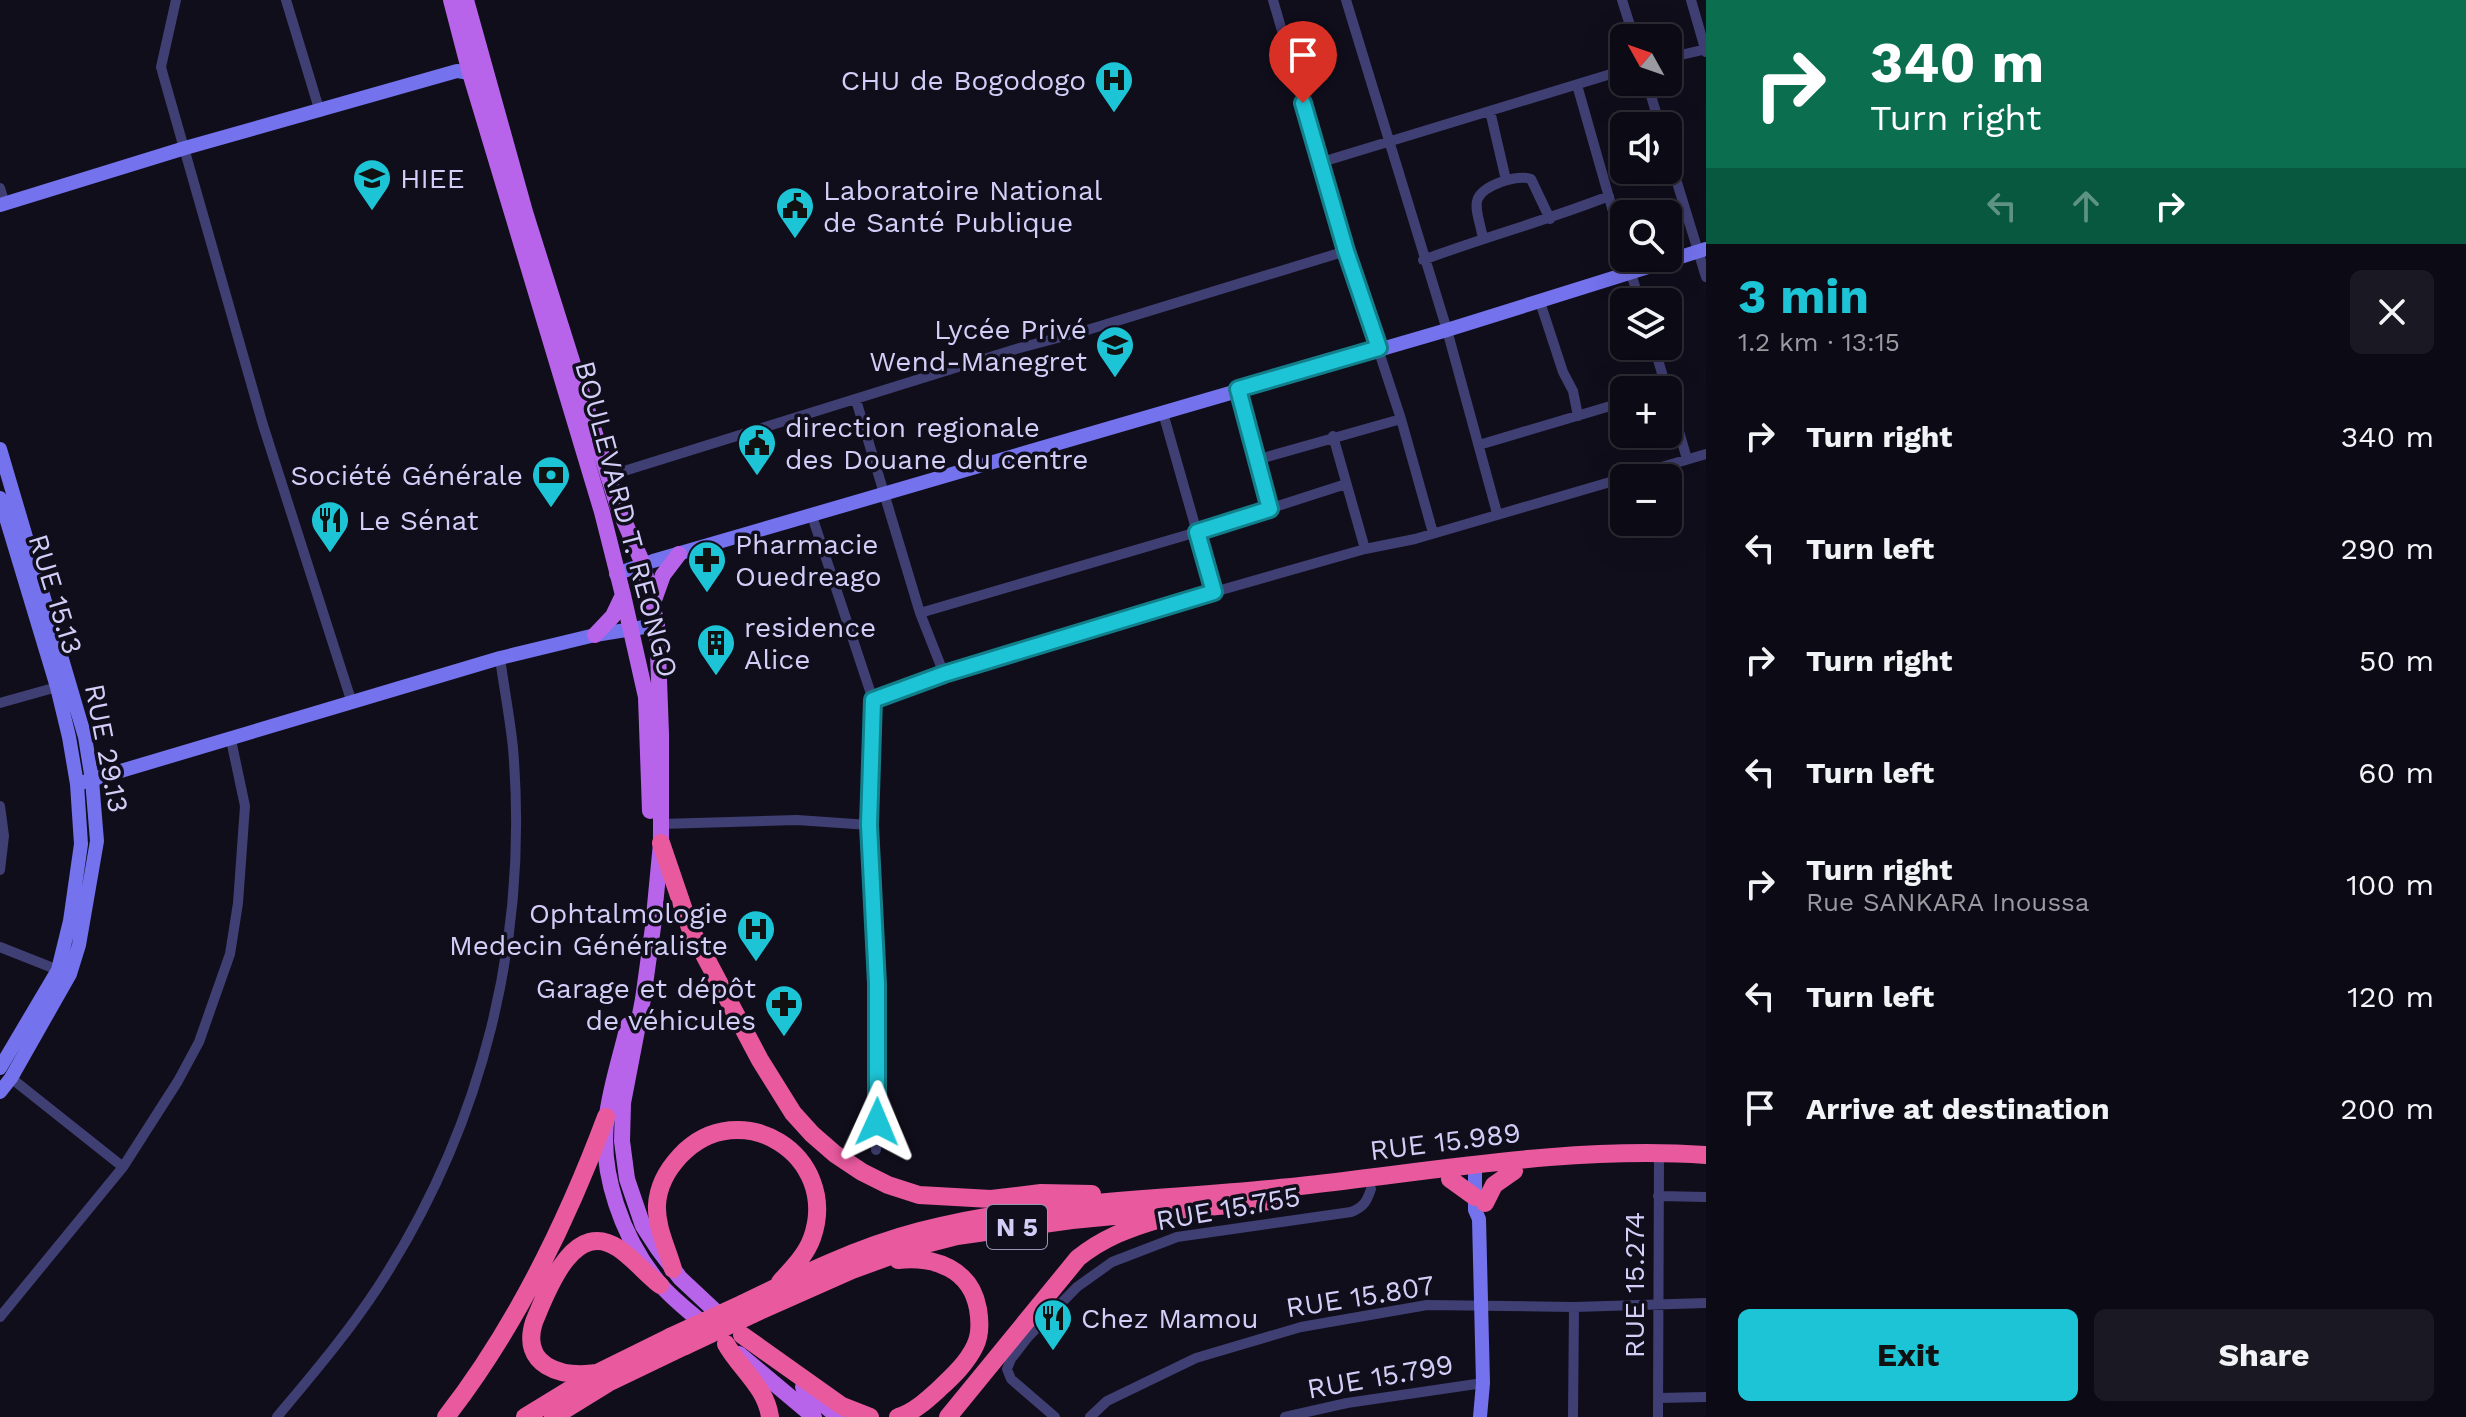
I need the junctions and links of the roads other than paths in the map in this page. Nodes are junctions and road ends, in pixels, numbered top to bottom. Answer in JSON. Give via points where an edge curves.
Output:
{"nodes":[{"id":1,"x":176,"y":0,"type":"edge"},
{"id":2,"x":286,"y":0,"type":"edge"},
{"id":3,"x":451,"y":0,"type":"edge"},
{"id":4,"x":466,"y":0,"type":"edge"},
{"id":5,"x":1273,"y":0,"type":"edge"},
{"id":6,"x":1346,"y":0,"type":"edge"},
{"id":7,"x":1622,"y":0,"type":"edge"},
{"id":8,"x":1691,"y":0,"type":"edge"},
{"id":9,"x":1630,"y":24,"type":"edge"},
{"id":10,"x":1706,"y":50,"type":"edge"},
{"id":11,"x":1682,"y":55,"type":"edge"},
{"id":12,"x":472,"y":67,"type":"junction"},
{"id":13,"x":1610,"y":74,"type":"edge"},
{"id":14,"x":1577,"y":85,"type":"junction"},
{"id":15,"x":1490,"y":111,"type":"junction"},
{"id":16,"x":320,"y":112,"type":"junction"},
{"id":17,"x":1387,"y":141,"type":"junction"},
{"id":18,"x":185,"y":148,"type":"junction"},
{"id":19,"x":1322,"y":162,"type":"junction"},
{"id":20,"x":1506,"y":180,"type":"junction"},
{"id":21,"x":1679,"y":184,"type":"edge"},
{"id":22,"x":0,"y":188,"type":"edge"},
{"id":23,"x":1609,"y":196,"type":"junction"},
{"id":24,"x":1610,"y":200,"type":"edge"},
{"id":25,"x":2,"y":204,"type":"edge"},
{"id":26,"x":1550,"y":219,"type":"junction"},
{"id":27,"x":1483,"y":238,"type":"junction"},
{"id":28,"x":1702,"y":250,"type":"edge"},
{"id":29,"x":1346,"y":251,"type":"junction"},
{"id":30,"x":1682,"y":254,"type":"edge"},
{"id":31,"x":1423,"y":260,"type":"junction"},
{"id":32,"x":1611,"y":272,"type":"edge"},
{"id":33,"x":1706,"y":277,"type":"edge"},
{"id":34,"x":1540,"y":302,"type":"junction"},
{"id":35,"x":1447,"y":330,"type":"junction"},
{"id":36,"x":1379,"y":348,"type":"junction"},
{"id":37,"x":1238,"y":389,"type":"junction"},
{"id":38,"x":856,"y":400,"type":"junction"},
{"id":39,"x":1610,"y":406,"type":"edge"},
{"id":40,"x":1163,"y":413,"type":"junction"},
{"id":41,"x":1578,"y":416,"type":"junction"},
{"id":42,"x":1401,"y":419,"type":"junction"},
{"id":43,"x":1333,"y":436,"type":"junction"},
{"id":44,"x":1682,"y":443,"type":"edge"},
{"id":45,"x":1479,"y":445,"type":"junction"},
{"id":46,"x":0,"y":449,"type":"edge"},
{"id":47,"x":1706,"y":454,"type":"edge"},
{"id":48,"x":1687,"y":459,"type":"junction"},
{"id":49,"x":1256,"y":460,"type":"junction"},
{"id":50,"x":608,"y":476,"type":"junction"},
{"id":51,"x":1346,"y":484,"type":"junction"},
{"id":52,"x":883,"y":495,"type":"junction"},
{"id":53,"x":0,"y":498,"type":"edge"},
{"id":54,"x":1270,"y":509,"type":"junction"},
{"id":55,"x":1497,"y":513,"type":"junction"},
{"id":56,"x":812,"y":516,"type":"junction"},
{"id":57,"x":1197,"y":532,"type":"junction"},
{"id":58,"x":1433,"y":533,"type":"junction"},
{"id":59,"x":1365,"y":549,"type":"junction"},
{"id":60,"x":679,"y":554,"type":"junction"},
{"id":61,"x":643,"y":564,"type":"junction"},
{"id":62,"x":616,"y":574,"type":"junction"},
{"id":63,"x":1214,"y":592,"type":"junction"},
{"id":64,"x":623,"y":595,"type":"junction"},
{"id":65,"x":654,"y":602,"type":"junction"},
{"id":66,"x":920,"y":613,"type":"junction"},
{"id":67,"x":657,"y":625,"type":"junction"},
{"id":68,"x":631,"y":630,"type":"junction"},
{"id":69,"x":595,"y":635,"type":"junction"},
{"id":70,"x":500,"y":658,"type":"junction"},
{"id":71,"x":944,"y":674,"type":"junction"},
{"id":72,"x":57,"y":687,"type":"junction"},
{"id":73,"x":873,"y":700,"type":"junction"},
{"id":74,"x":0,"y":703,"type":"edge"},
{"id":75,"x":352,"y":703,"type":"junction"},
{"id":76,"x":231,"y":740,"type":"junction"},
{"id":77,"x":92,"y":780,"type":"junction"},
{"id":78,"x":77,"y":784,"type":"junction"},
{"id":79,"x":0,"y":806,"type":"edge"},
{"id":80,"x":869,"y":825,"type":"junction"},
{"id":81,"x":661,"y":833,"type":"junction"},
{"id":82,"x":0,"y":870,"type":"edge"},
{"id":83,"x":0,"y":947,"type":"edge"},
{"id":84,"x":58,"y":970,"type":"junction"},
{"id":85,"x":6,"y":1073,"type":"edge"},
{"id":86,"x":0,"y":1092,"type":"edge"},
{"id":87,"x":606,"y":1117,"type":"junction"},
{"id":88,"x":876,"y":1150,"type":"dead end"},
{"id":89,"x":1706,"y":1155,"type":"edge"},
{"id":90,"x":1658,"y":1158,"type":"junction"},
{"id":91,"x":1706,"y":1166,"type":"edge"},
{"id":92,"x":123,"y":1167,"type":"junction"},
{"id":93,"x":1481,"y":1169,"type":"junction"},
{"id":94,"x":1514,"y":1171,"type":"junction"},
{"id":95,"x":1450,"y":1179,"type":"junction"},
{"id":96,"x":1371,"y":1189,"type":"junction"},
{"id":97,"x":1658,"y":1196,"type":"junction"},
{"id":98,"x":1706,"y":1197,"type":"edge"},
{"id":99,"x":1190,"y":1203,"type":"junction"},
{"id":100,"x":1480,"y":1206,"type":"junction"},
{"id":101,"x":673,"y":1269,"type":"junction"},
{"id":102,"x":852,"y":1270,"type":"junction"},
{"id":103,"x":660,"y":1285,"type":"junction"},
{"id":104,"x":769,"y":1291,"type":"junction"},
{"id":105,"x":1660,"y":1303,"type":"junction"},
{"id":106,"x":1706,"y":1303,"type":"edge"},
{"id":107,"x":1481,"y":1306,"type":"junction"},
{"id":108,"x":1574,"y":1307,"type":"junction"},
{"id":109,"x":748,"y":1309,"type":"junction"},
{"id":110,"x":0,"y":1317,"type":"edge"},
{"id":111,"x":734,"y":1340,"type":"junction"},
{"id":112,"x":602,"y":1378,"type":"junction"},
{"id":113,"x":1483,"y":1383,"type":"junction"},
{"id":114,"x":1706,"y":1397,"type":"edge"},
{"id":115,"x":1658,"y":1398,"type":"junction"},
{"id":116,"x":1347,"y":1403,"type":"junction"},
{"id":117,"x":277,"y":1417,"type":"edge"},
{"id":118,"x":446,"y":1417,"type":"edge"},
{"id":119,"x":525,"y":1417,"type":"edge"},
{"id":120,"x":553,"y":1417,"type":"edge"},
{"id":121,"x":570,"y":1417,"type":"edge"},
{"id":122,"x":770,"y":1417,"type":"edge"},
{"id":123,"x":814,"y":1417,"type":"edge"},
{"id":124,"x":838,"y":1417,"type":"edge"},
{"id":125,"x":870,"y":1417,"type":"edge"},
{"id":126,"x":898,"y":1417,"type":"edge"},
{"id":127,"x":948,"y":1417,"type":"edge"},
{"id":128,"x":1055,"y":1417,"type":"edge"},
{"id":129,"x":1090,"y":1417,"type":"edge"},
{"id":130,"x":1285,"y":1417,"type":"edge"},
{"id":131,"x":1342,"y":1417,"type":"edge"},
{"id":132,"x":1480,"y":1417,"type":"edge"},
{"id":133,"x":1573,"y":1417,"type":"edge"},
{"id":134,"x":1658,"y":1417,"type":"edge"}],
"edges":[{"from":1,"to":18,"type":"street","via":[[161,67]]},
{"from":2,"to":16,"type":"street"},
{"from":3,"to":12,"type":"main road","name":"BOULEVARD T. REONGO"},
{"from":4,"to":12,"type":"main road","name":"BOULEVARD T. REONGO"},
{"from":5,"to":19,"type":"street"},
{"from":6,"to":17,"type":"street"},
{"from":7,"to":9,"type":"street"},
{"from":8,"to":10,"type":"street"},
{"from":10,"to":11,"type":"street"},
{"from":12,"to":16,"type":"main road"},
{"from":12,"to":50,"type":"main road","name":"BOULEVARD T. REONGO","via":[[525,212]]},
{"from":12,"to":62,"type":"main road","name":"BOULEVARD T. REONGO"},
{"from":13,"to":14,"type":"street"},
{"from":14,"to":15,"type":"street"},
{"from":14,"to":23,"type":"street"},
{"from":15,"to":17,"type":"street"},
{"from":15,"to":20,"type":"street"},
{"from":16,"to":18,"type":"main road"},
{"from":17,"to":19,"type":"street"},
{"from":17,"to":31,"type":"street"},
{"from":18,"to":25,"type":"main road"},
{"from":18,"to":75,"type":"street","via":[[263,425]]},
{"from":19,"to":29,"type":"street"},
{"from":20,"to":26,"type":"street","via":[[1531,179]]},
{"from":20,"to":27,"type":"street","via":[[1478,195]]},
{"from":21,"to":28,"type":"street"},
{"from":22,"to":25,"type":"street"},
{"from":23,"to":24,"type":"street"},
{"from":23,"to":26,"type":"street"},
{"from":26,"to":27,"type":"street"},
{"from":27,"to":31,"type":"street"},
{"from":28,"to":30,"type":"main road"},
{"from":28,"to":33,"type":"street"},
{"from":29,"to":36,"type":"street"},
{"from":29,"to":38,"type":"street"},
{"from":31,"to":35,"type":"street"},
{"from":32,"to":34,"type":"main road"},
{"from":34,"to":35,"type":"main road"},
{"from":34,"to":41,"type":"street"},
{"from":35,"to":36,"type":"main road"},
{"from":35,"to":45,"type":"street"},
{"from":36,"to":37,"type":"main road"},
{"from":36,"to":42,"type":"street"},
{"from":37,"to":40,"type":"main road"},
{"from":37,"to":49,"type":"street"},
{"from":38,"to":50,"type":"street"},
{"from":38,"to":52,"type":"street"},
{"from":39,"to":41,"type":"street"},
{"from":40,"to":52,"type":"main road"},
{"from":40,"to":57,"type":"street"},
{"from":41,"to":45,"type":"street"},
{"from":42,"to":43,"type":"street"},
{"from":42,"to":58,"type":"street"},
{"from":43,"to":49,"type":"street"},
{"from":43,"to":51,"type":"street"},
{"from":44,"to":48,"type":"street"},
{"from":45,"to":55,"type":"street"},
{"from":46,"to":77,"type":"main road","name":"RUE 29.13","via":[[85,737]]},
{"from":47,"to":48,"type":"street"},
{"from":48,"to":55,"type":"street"},
{"from":49,"to":54,"type":"street"},
{"from":50,"to":61,"type":"main road","name":"BOULEVARD T. REONGO"},
{"from":51,"to":54,"type":"street"},
{"from":51,"to":59,"type":"street"},
{"from":52,"to":56,"type":"main road"},
{"from":52,"to":66,"type":"street"},
{"from":53,"to":72,"type":"main road","name":"RUE 15.13"},
{"from":54,"to":57,"type":"street"},
{"from":55,"to":58,"type":"street"},
{"from":56,"to":60,"type":"main road"},
{"from":56,"to":73,"type":"street"},
{"from":57,"to":63,"type":"street"},
{"from":57,"to":66,"type":"street"},
{"from":58,"to":59,"type":"street"},
{"from":59,"to":63,"type":"street"},
{"from":60,"to":61,"type":"main road"},
{"from":60,"to":65,"type":"main road","via":[[663,575]]},
{"from":61,"to":62,"type":"main road"},
{"from":61,"to":65,"type":"main road","name":"BOULEVARD T. REONGO"},
{"from":62,"to":64,"type":"main road","name":"BOULEVARD T. REONGO"},
{"from":63,"to":71,"type":"street"},
{"from":64,"to":68,"type":"main road","name":"BOULEVARD T. REONGO"},
{"from":64,"to":69,"type":"main road"},
{"from":65,"to":67,"type":"main road","name":"BOULEVARD T. REONGO"},
{"from":66,"to":71,"type":"street"},
{"from":67,"to":68,"type":"main road"},
{"from":67,"to":81,"type":"main road","name":"BOULEVARD T. REONGO"},
{"from":68,"to":69,"type":"main road"},
{"from":68,"to":87,"type":"main road","name":"BOULEVARD T. REONGO","via":[[649,720],[649,875],[635,993]]},
{"from":69,"to":70,"type":"main road"},
{"from":70,"to":75,"type":"main road"},
{"from":70,"to":117,"type":"street","via":[[513,748],[516,846],[512,920],[483,1062],[439,1174],[378,1287]]},
{"from":71,"to":73,"type":"street"},
{"from":72,"to":74,"type":"street"},
{"from":72,"to":78,"type":"main road","name":"RUE 15.13"},
{"from":73,"to":80,"type":"street"},
{"from":75,"to":76,"type":"main road"},
{"from":76,"to":77,"type":"main road"},
{"from":76,"to":92,"type":"street","via":[[245,806],[230,954],[199,1042]]},
{"from":77,"to":78,"type":"main road"},
{"from":77,"to":85,"type":"main road","name":"RUE 29.13","via":[[97,841],[75,960]]},
{"from":78,"to":84,"type":"main road","name":"RUE 15.13","via":[[81,844]]},
{"from":79,"to":82,"type":"street"},
{"from":80,"to":81,"type":"street","via":[[797,820]]},
{"from":80,"to":88,"type":"street","via":[[877,984]]},
{"from":81,"to":99,"type":"highway","via":[[690,928],[760,1060],[812,1134],[862,1172],[919,1195],[950,1198],[1041,1193]]},
{"from":81,"to":101,"type":"main road","name":"BOULEVARD T. REONGO","via":[[622,1141],[633,1201],[643,1226]]},
{"from":83,"to":84,"type":"street"},
{"from":84,"to":85,"type":"main road","name":"RUE 15.13"},
{"from":85,"to":86,"type":"main road","name":"RUE 29.13"},
{"from":85,"to":92,"type":"street"},
{"from":87,"to":103,"type":"main road","name":"BOULEVARD T. REONGO","via":[[611,1183],[626,1229]]},
{"from":87,"to":118,"type":"highway","via":[[527,1295]]},
{"from":89,"to":90,"type":"highway","name":"RUE 15.989","number":"N 5"},
{"from":90,"to":91,"type":"highway","number":"N 5"},
{"from":90,"to":93,"type":"highway","name":"RUE 15.989","number":"N 5","via":[[1599,1153]]},
{"from":90,"to":94,"type":"highway","number":"N 5"},
{"from":90,"to":97,"type":"street","name":"RUE 15.274"},
{"from":92,"to":110,"type":"street"},
{"from":93,"to":94,"type":"highway","number":"N 5"},
{"from":93,"to":95,"type":"highway","number":"N 5"},
{"from":93,"to":99,"type":"highway","name":"RUE 15.989","number":"N 5"},
{"from":93,"to":100,"type":"main road"},
{"from":94,"to":100,"type":"highway","via":[[1499,1180]]},
{"from":95,"to":96,"type":"highway","number":"N 5"},
{"from":95,"to":100,"type":"highway"},
{"from":96,"to":99,"type":"highway","number":"N 5"},
{"from":96,"to":128,"type":"street","name":"RUE 15.755","via":[[1361,1208],[1351,1212],[1177,1237],[1112,1262],[1077,1287],[1028,1337],[1007,1369],[1011,1379]]},
{"from":97,"to":98,"type":"street"},
{"from":97,"to":105,"type":"street","name":"RUE 15.274"},
{"from":99,"to":102,"type":"highway","number":"N 5","via":[[993,1230],[918,1246]]},
{"from":99,"to":104,"type":"highway","number":"N 5","via":[[1027,1211],[931,1229],[836,1260]]},
{"from":99,"to":127,"type":"highway","via":[[1120,1232],[1078,1258]]},
{"from":100,"to":107,"type":"main road"},
{"from":101,"to":104,"type":"highway","via":[[657,1207],[670,1166],[707,1136],[744,1129],[758,1132],[783,1143],[801,1162],[814,1183],[817,1210],[812,1238],[800,1259]]},
{"from":101,"to":111,"type":"main road","name":"BOULEVARD T. REONGO"},
{"from":102,"to":109,"type":"highway","number":"N 5"},
{"from":102,"to":126,"type":"highway","via":[[911,1258],[932,1260],[965,1280],[977,1305],[977,1344],[968,1359],[922,1404]]},
{"from":103,"to":111,"type":"main road","name":"BOULEVARD T. REONGO"},
{"from":103,"to":112,"type":"highway","via":[[604,1242],[577,1247],[565,1260],[534,1322],[534,1354],[562,1373]]},
{"from":104,"to":109,"type":"highway","number":"N 5"},
{"from":105,"to":106,"type":"street","name":"RUE 15.807"},
{"from":105,"to":108,"type":"street","name":"RUE 15.807"},
{"from":105,"to":115,"type":"street","name":"RUE 15.274"},
{"from":107,"to":108,"type":"street","name":"RUE 15.807"},
{"from":107,"to":113,"type":"main road"},
{"from":107,"to":129,"type":"street","name":"RUE 15.807","via":[[1411,1307],[1248,1341],[1147,1380],[1107,1401]]},
{"from":108,"to":133,"type":"street"},
{"from":109,"to":112,"type":"highway","number":"N 5","bridge":true},
{"from":111,"to":122,"type":"highway","via":[[734,1358],[765,1397]]},
{"from":111,"to":123,"type":"main road"},
{"from":111,"to":124,"type":"main road"},
{"from":111,"to":125,"type":"highway","via":[[842,1406]]},
{"from":112,"to":119,"type":"highway","number":"N 5"},
{"from":112,"to":120,"type":"highway","number":"N 5"},
{"from":112,"to":121,"type":"highway"},
{"from":113,"to":116,"type":"street","name":"RUE 15.799"},
{"from":113,"to":132,"type":"main road"},
{"from":114,"to":115,"type":"street"},
{"from":115,"to":134,"type":"street","name":"RUE 15.274"},
{"from":116,"to":130,"type":"street","name":"RUE 15.799"},
{"from":116,"to":131,"type":"street"}]}
